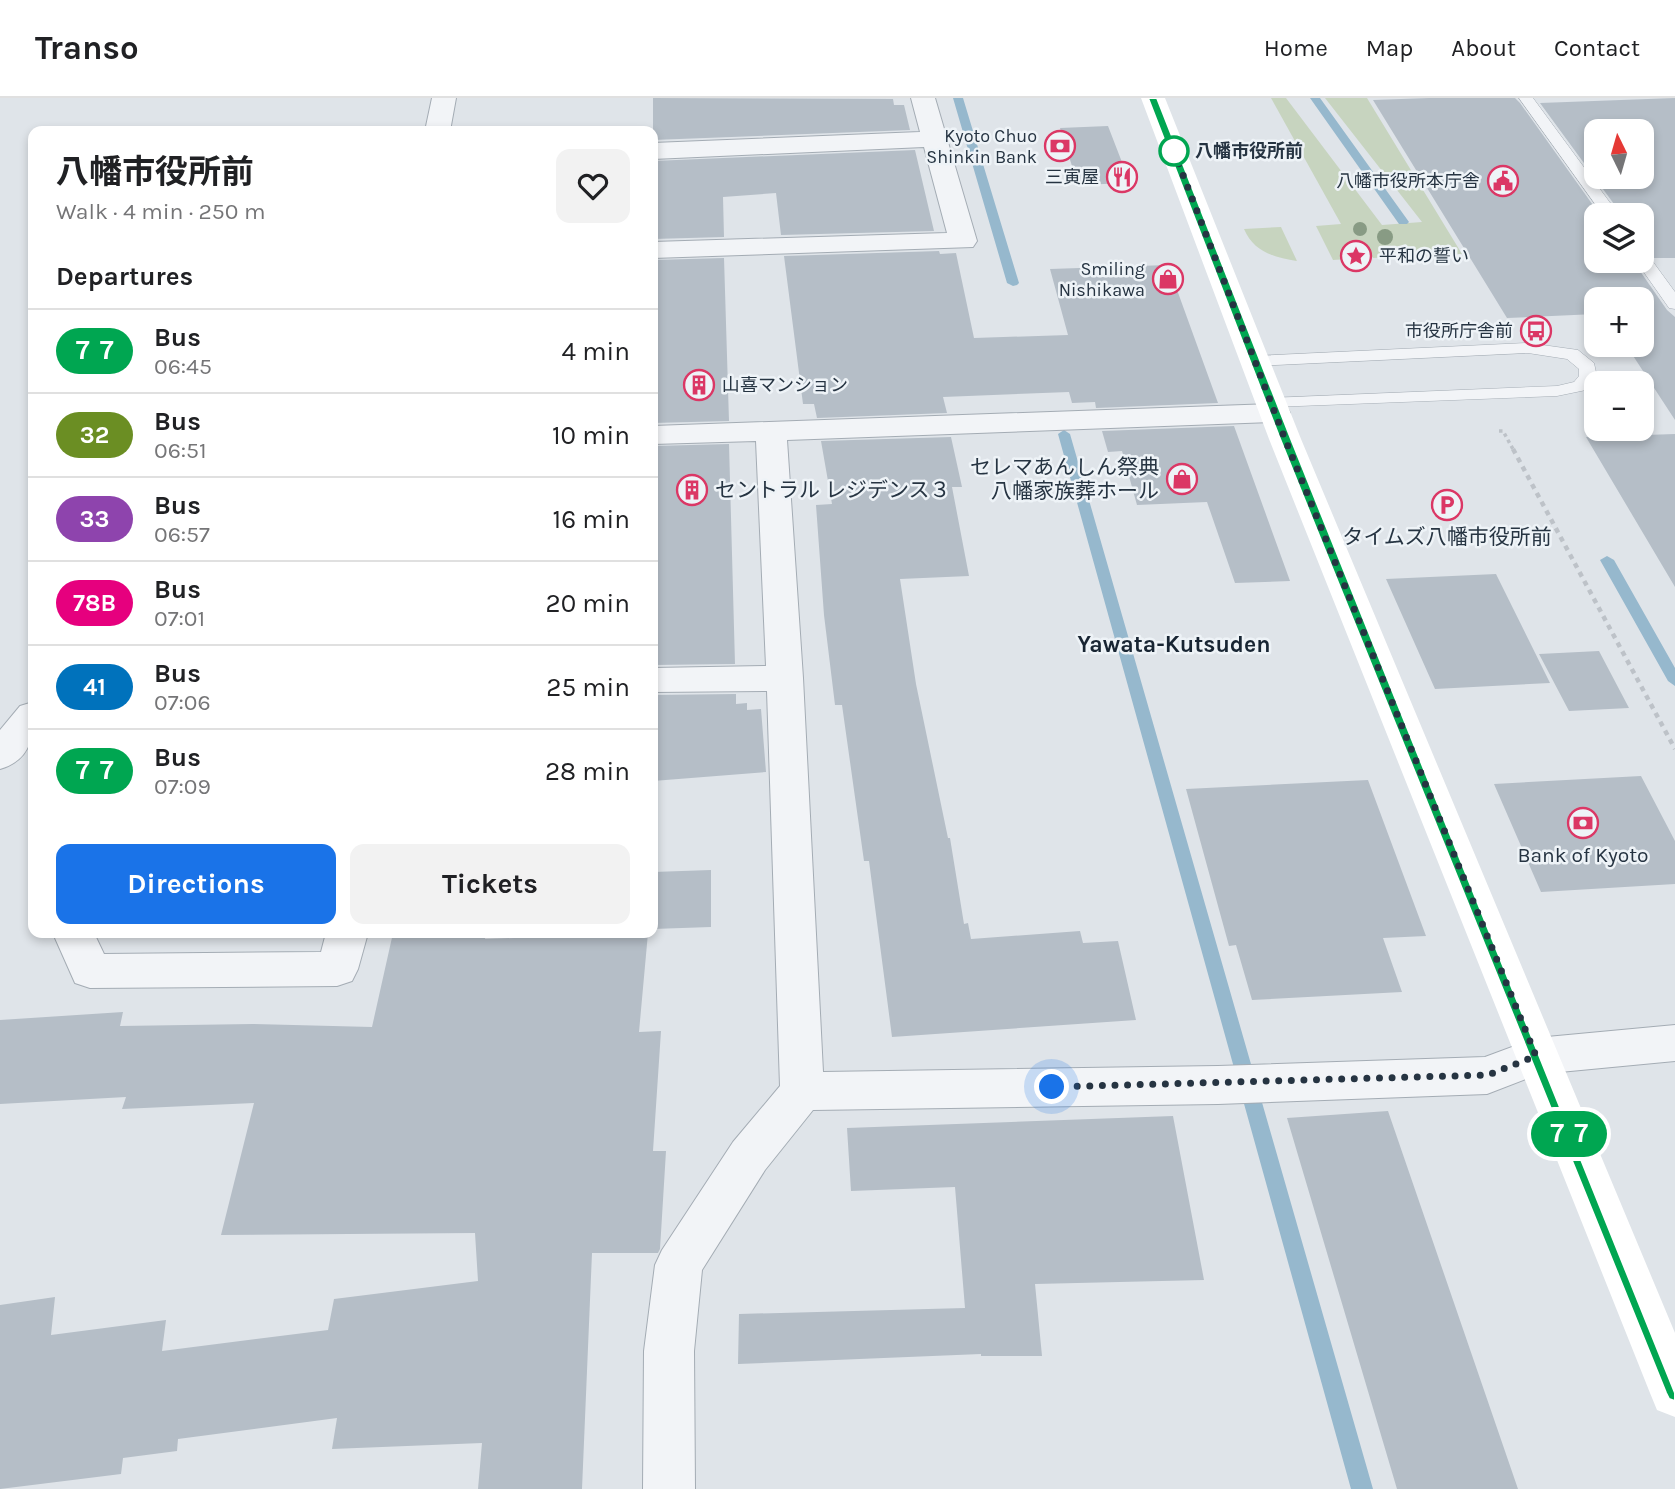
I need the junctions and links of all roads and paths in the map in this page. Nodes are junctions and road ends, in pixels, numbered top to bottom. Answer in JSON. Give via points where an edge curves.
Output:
{"nodes":[{"id":1,"x":444,"y":98,"type":"edge"},
{"id":2,"x":923,"y":98,"type":"edge"},
{"id":3,"x":1153,"y":98,"type":"edge"},
{"id":4,"x":1526,"y":98,"type":"edge"},
{"id":5,"x":439,"y":126,"type":"edge"},
{"id":6,"x":935,"y":139,"type":"junction"},
{"id":7,"x":658,"y":151,"type":"edge"},
{"id":8,"x":1602,"y":203,"type":"edge"},
{"id":9,"x":658,"y":250,"type":"edge"},
{"id":10,"x":1653,"y":273,"type":"edge"},
{"id":11,"x":1675,"y":304,"type":"edge"},
{"id":12,"x":1256,"y":361,"type":"junction"},
{"id":13,"x":1274,"y":407,"type":"junction"},
{"id":14,"x":771,"y":431,"type":"junction"},
{"id":15,"x":1490,"y":431,"type":"dead end"},
{"id":16,"x":658,"y":435,"type":"edge"},
{"id":17,"x":785,"y":678,"type":"junction"},
{"id":18,"x":658,"y":680,"type":"edge"},
{"id":19,"x":28,"y":722,"type":"edge"},
{"id":20,"x":1675,"y":749,"type":"edge"},
{"id":21,"x":0,"y":755,"type":"edge"},
{"id":22,"x":76,"y":938,"type":"dead end"},
{"id":23,"x":346,"y":938,"type":"edge"},
{"id":24,"x":1675,"y":1043,"type":"edge"},
{"id":25,"x":1536,"y":1056,"type":"junction"},
{"id":26,"x":802,"y":1091,"type":"junction"},
{"id":27,"x":1675,"y":1393,"type":"edge"},
{"id":28,"x":669,"y":1489,"type":"edge"}],
"edges":[{"from":1,"to":5,"type":"street"},
{"from":2,"to":6,"type":"street"},
{"from":3,"to":12,"type":"main road"},
{"from":4,"to":8,"type":"lane"},
{"from":6,"to":7,"type":"street"},
{"from":6,"to":9,"type":"street","via":[[962,241]]},
{"from":10,"to":11,"type":"lane"},
{"from":12,"to":13,"type":"main road"},
{"from":12,"to":13,"type":"lane","via":[[1528,348],[1572,354],[1588,367],[1588,377],[1580,386],[1557,391]]},
{"from":13,"to":14,"type":"street"},
{"from":13,"to":25,"type":"main road"},
{"from":14,"to":16,"type":"street"},
{"from":14,"to":17,"type":"street"},
{"from":15,"to":20,"type":"path","via":[[1503,431]]},
{"from":17,"to":18,"type":"street"},
{"from":17,"to":26,"type":"street"},
{"from":19,"to":21,"type":"street"},
{"from":22,"to":23,"type":"street","via":[[90,971],[337,969]]},
{"from":24,"to":25,"type":"street"},
{"from":25,"to":26,"type":"street","via":[[1488,1075],[1218,1085]]},
{"from":25,"to":27,"type":"main road"},
{"from":26,"to":28,"type":"street","via":[[749,1156],[680,1265],[669,1351]]}]}
